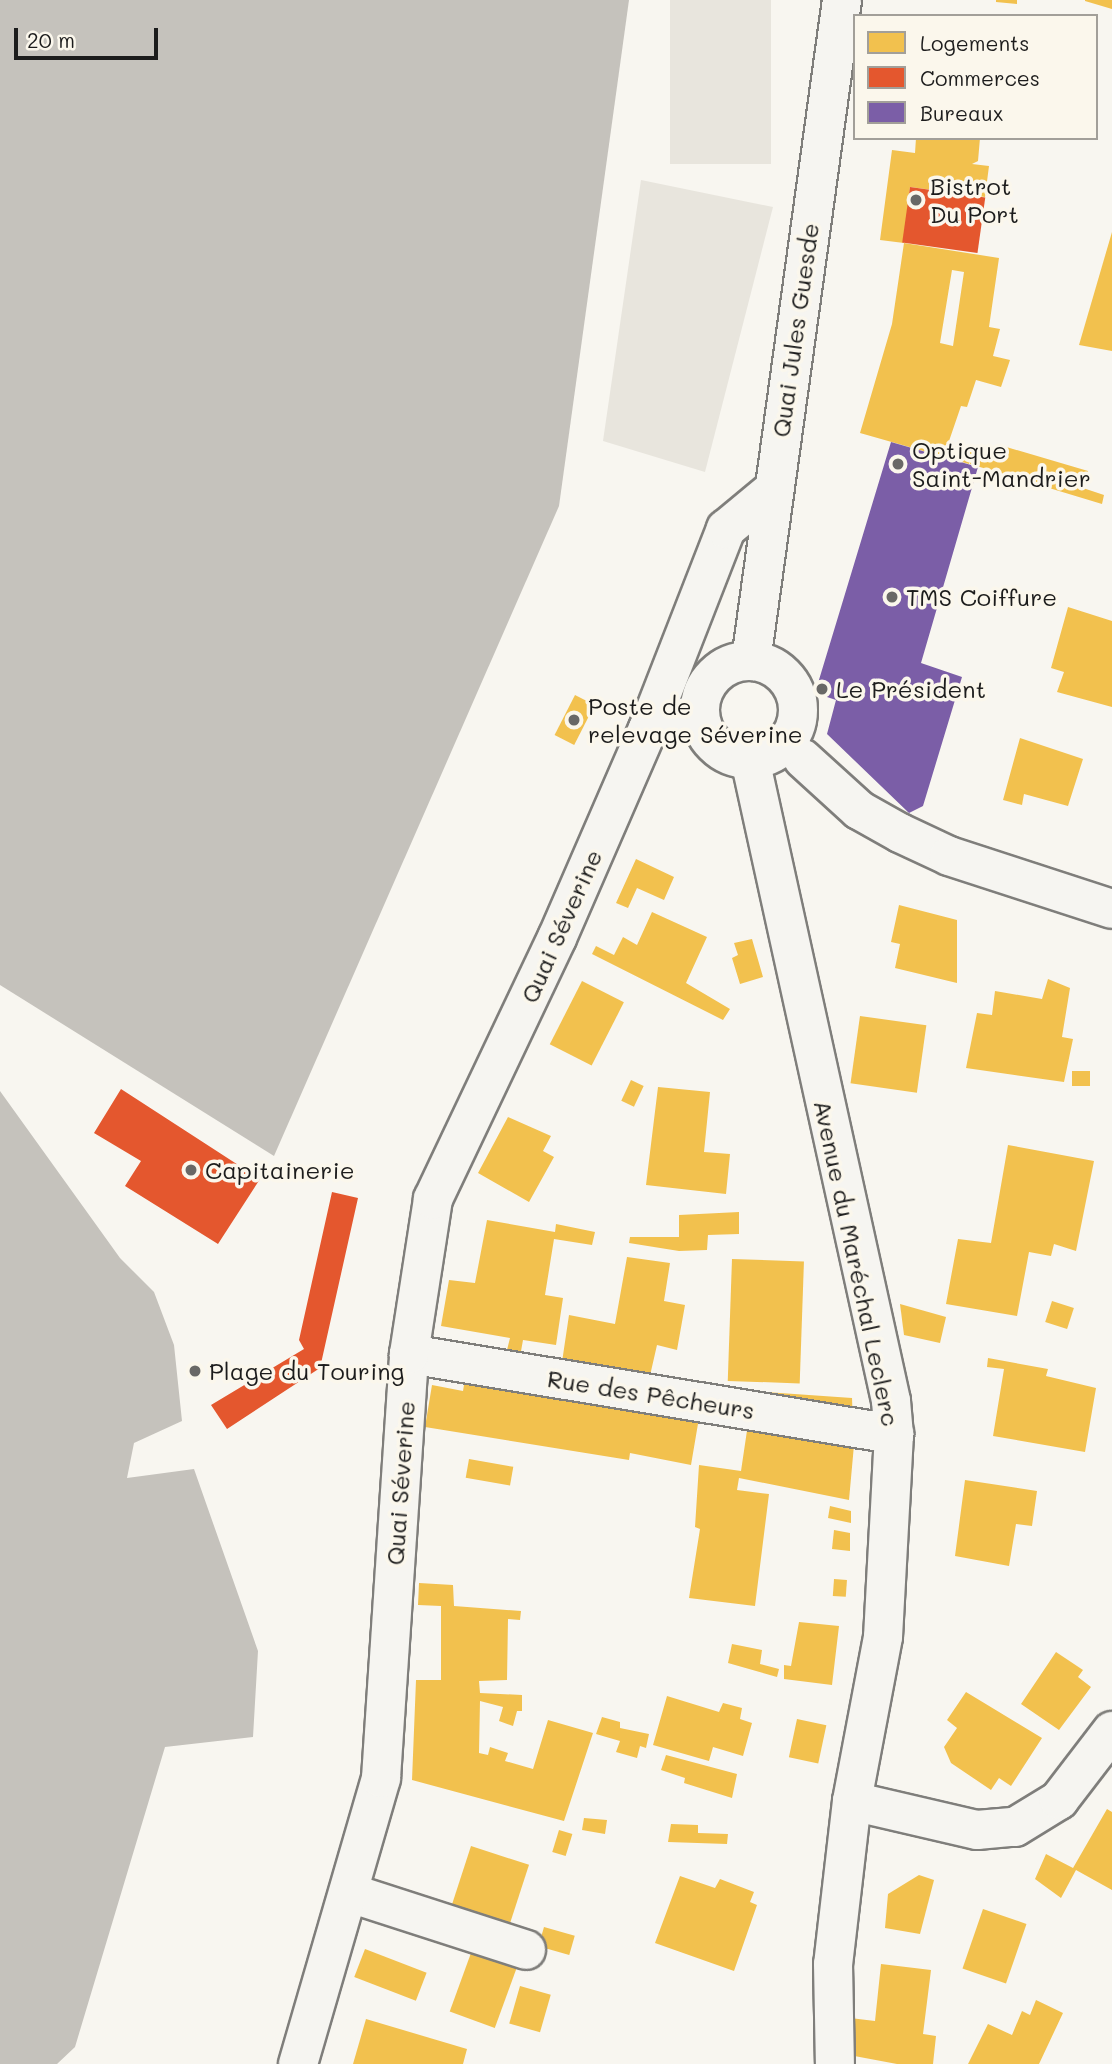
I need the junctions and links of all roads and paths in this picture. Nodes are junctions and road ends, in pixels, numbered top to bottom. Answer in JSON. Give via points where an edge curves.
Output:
{"nodes":[{"id":1,"x":842,"y":0,"type":"edge"},
{"id":2,"x":773,"y":489,"type":"junction"},
{"id":3,"x":751,"y":661,"type":"junction"},
{"id":4,"x":699,"y":713,"type":"junction"},
{"id":5,"x":648,"y":729,"type":"junction"},
{"id":6,"x":750,"y":759,"type":"junction"},
{"id":7,"x":803,"y":759,"type":"dead end"},
{"id":8,"x":1112,"y":909,"type":"edge"},
{"id":9,"x":409,"y":1354,"type":"junction"},
{"id":10,"x":894,"y":1434,"type":"junction"},
{"id":11,"x":1112,"y":1731,"type":"edge"},
{"id":12,"x":852,"y":1801,"type":"junction"},
{"id":13,"x":350,"y":1893,"type":"junction"},
{"id":14,"x":526,"y":1950,"type":"dead end"},
{"id":15,"x":299,"y":2064,"type":"edge"},
{"id":16,"x":835,"y":2064,"type":"edge"}],
"edges":[{"from":1,"to":2,"type":"street","name":"Quai Jules Guesde"},
{"from":2,"to":3,"type":"street","name":"Quai Jules Guesde"},
{"from":2,"to":5,"type":"street","name":"Quai Séverine","via":[[726,529]]},
{"from":3,"to":4,"type":"street","via":[[720,671],[705,690]]},
{"from":3,"to":6,"type":"street","via":[[779,672],[796,698],[798,713],[787,741],[776,751]]},
{"from":4,"to":5,"type":"street"},
{"from":4,"to":6,"type":"street","via":[[703,728],[721,751]]},
{"from":5,"to":9,"type":"street","name":"Quai Séverine","via":[[557,938],[433,1199]]},
{"from":6,"to":10,"type":"street","name":"Avenue du Maréchal Leclerc","via":[[891,1401]]},
{"from":7,"to":8,"type":"street","via":[[859,810],[900,833],[949,856]]},
{"from":9,"to":10,"type":"street","name":"Rue des Pêcheurs"},
{"from":9,"to":13,"type":"street","name":"Quai Séverine","via":[[381,1778]]},
{"from":10,"to":12,"type":"street","name":"Avenue du Maréchal Leclerc","via":[[883,1637]]},
{"from":11,"to":12,"type":"street","via":[[1059,1800],[1015,1827],[977,1830]]},
{"from":12,"to":16,"type":"street","name":"Avenue du Maréchal Leclerc","via":[[833,1964]]},
{"from":13,"to":14,"type":"street"},
{"from":13,"to":15,"type":"street","name":"Quai Séverine"}]}
